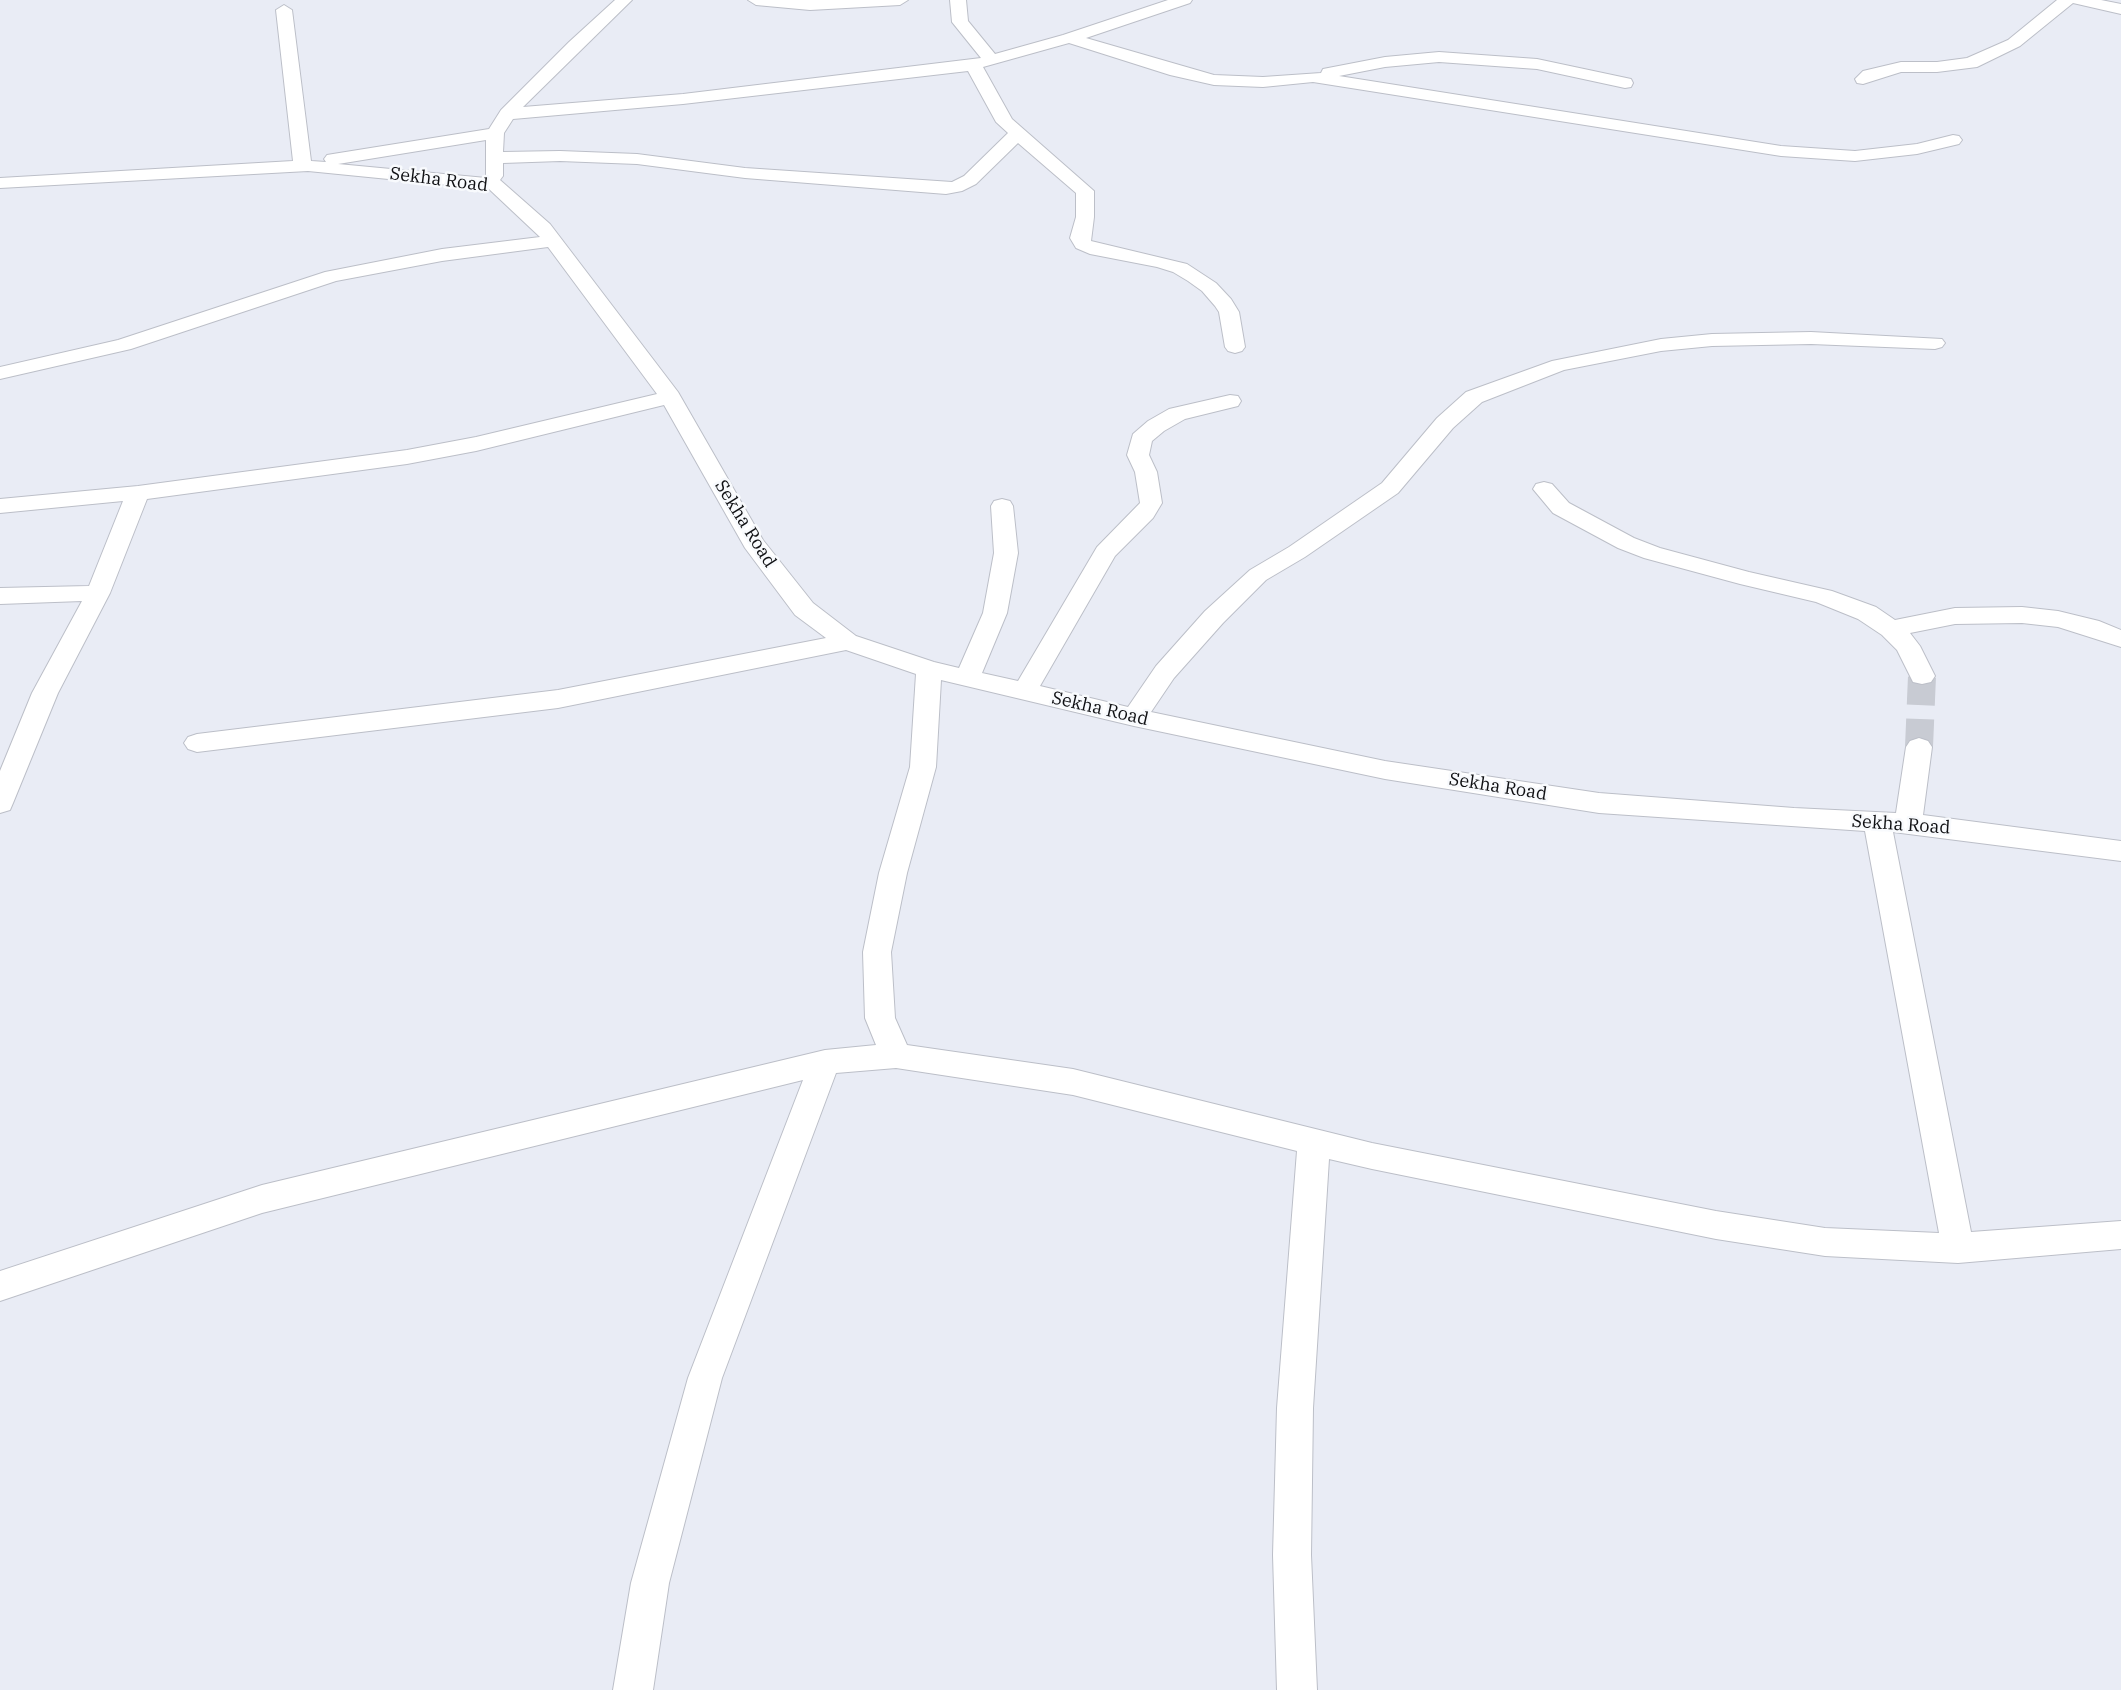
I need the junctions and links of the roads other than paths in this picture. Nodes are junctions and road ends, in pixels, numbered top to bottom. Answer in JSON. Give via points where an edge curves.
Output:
{"nodes":[{"id":1,"x":624,"y":0,"type":"edge"},
{"id":2,"x":756,"y":0,"type":"edge"},
{"id":3,"x":900,"y":0,"type":"edge"},
{"id":4,"x":958,"y":0,"type":"edge"},
{"id":5,"x":1184,"y":0,"type":"edge"},
{"id":6,"x":2067,"y":0,"type":"edge"},
{"id":7,"x":2078,"y":0,"type":"edge"},
{"id":8,"x":2116,"y":6,"type":"edge"},
{"id":9,"x":284,"y":10,"type":"dead end"},
{"id":10,"x":1070,"y":38,"type":"junction"},
{"id":11,"x":982,"y":63,"type":"junction"},
{"id":12,"x":1313,"y":77,"type":"junction"},
{"id":13,"x":1863,"y":79,"type":"dead end"},
{"id":14,"x":1625,"y":83,"type":"dead end"},
{"id":15,"x":507,"y":114,"type":"junction"},
{"id":16,"x":495,"y":134,"type":"junction"},
{"id":17,"x":1017,"y":134,"type":"junction"},
{"id":18,"x":1953,"y":140,"type":"dead end"},
{"id":19,"x":495,"y":158,"type":"junction"},
{"id":20,"x":306,"y":166,"type":"junction"},
{"id":21,"x":0,"y":183,"type":"edge"},
{"id":22,"x":494,"y":184,"type":"junction"},
{"id":23,"x":552,"y":240,"type":"junction"},
{"id":24,"x":1935,"y":343,"type":"dead end"},
{"id":25,"x":1235,"y":347,"type":"dead end"},
{"id":26,"x":0,"y":373,"type":"edge"},
{"id":27,"x":670,"y":397,"type":"junction"},
{"id":28,"x":1230,"y":401,"type":"dead end"},
{"id":29,"x":1544,"y":489,"type":"dead end"},
{"id":30,"x":138,"y":493,"type":"junction"},
{"id":31,"x":0,"y":506,"type":"edge"},
{"id":32,"x":1002,"y":506,"type":"dead end"},
{"id":33,"x":98,"y":593,"type":"junction"},
{"id":34,"x":0,"y":596,"type":"edge"},
{"id":35,"x":1891,"y":629,"type":"junction"},
{"id":36,"x":2121,"y":639,"type":"edge"},
{"id":37,"x":846,"y":642,"type":"junction"},
{"id":38,"x":929,"y":669,"type":"junction"},
{"id":39,"x":1922,"y":676,"type":"tunnel mouth"},
{"id":40,"x":967,"y":678,"type":"junction"},
{"id":41,"x":1025,"y":691,"type":"junction"},
{"id":42,"x":1134,"y":717,"type":"junction"},
{"id":43,"x":197,"y":743,"type":"dead end"},
{"id":44,"x":1919,"y":747,"type":"tunnel mouth"},
{"id":45,"x":0,"y":803,"type":"edge"},
{"id":46,"x":1877,"y":822,"type":"junction"},
{"id":47,"x":1908,"y":823,"type":"junction"},
{"id":48,"x":2121,"y":851,"type":"edge"},
{"id":49,"x":896,"y":1056,"type":"junction"},
{"id":50,"x":825,"y":1062,"type":"junction"},
{"id":51,"x":1314,"y":1141,"type":"junction"},
{"id":52,"x":2121,"y":1235,"type":"edge"},
{"id":53,"x":1958,"y":1248,"type":"junction"},
{"id":54,"x":0,"y":1286,"type":"edge"},
{"id":55,"x":633,"y":1690,"type":"edge"},
{"id":56,"x":1297,"y":1690,"type":"edge"}],
"edges":[{"from":1,"to":15,"type":"street"},
{"from":2,"to":3,"type":"street","via":[[810,6]]},
{"from":4,"to":11,"type":"street","via":[[960,22],[982,46]]},
{"from":5,"to":10,"type":"street"},
{"from":6,"to":13,"type":"street","via":[[2014,43],[1971,64],[1901,67]]},
{"from":7,"to":8,"type":"street"},
{"from":9,"to":20,"type":"street"},
{"from":10,"to":11,"type":"street"},
{"from":10,"to":12,"type":"street","via":[[1176,72],[1214,80],[1262,82]]},
{"from":11,"to":15,"type":"street","via":[[683,99]]},
{"from":11,"to":17,"type":"street","via":[[1005,122]]},
{"from":12,"to":14,"type":"street","via":[[1385,62],[1438,57],[1536,64]]},
{"from":12,"to":18,"type":"street","via":[[1780,151],[1855,156],[1917,149]]},
{"from":15,"to":16,"type":"street"},
{"from":16,"to":19,"type":"street"},
{"from":16,"to":20,"type":"street","name":"Sekha Road","via":[[346,156]]},
{"from":17,"to":19,"type":"street","via":[[970,180],[946,188],[763,175],[637,159]]},
{"from":17,"to":25,"type":"street","via":[[1084,191],[1085,217],[1080,238],[1084,245],[1147,258],[1180,268],[1195,277],[1224,303],[1229,312]]},
{"from":19,"to":22,"type":"street"},
{"from":20,"to":21,"type":"street","name":"Sekha Road"},
{"from":20,"to":22,"type":"street","name":"Sekha Road"},
{"from":22,"to":23,"type":"street","name":"Sekha Road"},
{"from":23,"to":26,"type":"street","via":[[442,255],[332,276],[124,345]]},
{"from":23,"to":27,"type":"street","name":"Sekha Road"},
{"from":24,"to":42,"type":"street","via":[[1811,338],[1669,344],[1559,365],[1501,385],[1474,398],[1444,423],[1390,488],[1258,575],[1202,630]]},
{"from":27,"to":30,"type":"street","via":[[476,444],[407,457]]},
{"from":27,"to":37,"type":"street","name":"Sekha Road","via":[[753,543],[804,609]]},
{"from":28,"to":41,"type":"street","via":[[1177,414],[1141,439],[1138,455],[1146,472],[1151,503],[1105,552]]},
{"from":29,"to":35,"type":"street","via":[[1568,512],[1626,543],[1652,553],[1842,603],[1867,613]]},
{"from":30,"to":31,"type":"street"},
{"from":30,"to":33,"type":"street"},
{"from":32,"to":40,"type":"street","via":[[1006,553],[997,605]]},
{"from":33,"to":34,"type":"street"},
{"from":33,"to":45,"type":"street","via":[[45,693]]},
{"from":35,"to":36,"type":"street","via":[[1955,616],[2022,614],[2090,627]]},
{"from":35,"to":39,"type":"street","via":[[1908,646]]},
{"from":37,"to":38,"type":"street","name":"Sekha Road"},
{"from":37,"to":43,"type":"street","via":[[558,698]]},
{"from":38,"to":40,"type":"street","name":"Sekha Road"},
{"from":38,"to":49,"type":"street","via":[[924,767],[893,873],[877,952],[880,1018]]},
{"from":40,"to":41,"type":"street","name":"Sekha Road"},
{"from":41,"to":42,"type":"street","name":"Sekha Road"},
{"from":42,"to":46,"type":"street","name":"Sekha Road","via":[[1385,770],[1599,802]]},
{"from":44,"to":47,"type":"street"},
{"from":46,"to":47,"type":"street","name":"Sekha Road"},
{"from":46,"to":53,"type":"street"},
{"from":47,"to":48,"type":"street","name":"Sekha Road"},
{"from":49,"to":50,"type":"street"},
{"from":49,"to":51,"type":"street","via":[[1073,1082]]},
{"from":50,"to":54,"type":"street","via":[[262,1200]]},
{"from":50,"to":55,"type":"street","via":[[705,1378],[650,1583]]},
{"from":51,"to":53,"type":"street","via":[[1372,1156],[1716,1224],[1825,1242]]},
{"from":51,"to":56,"type":"street","via":[[1294,1408],[1292,1555]]},
{"from":52,"to":53,"type":"street"}]}
